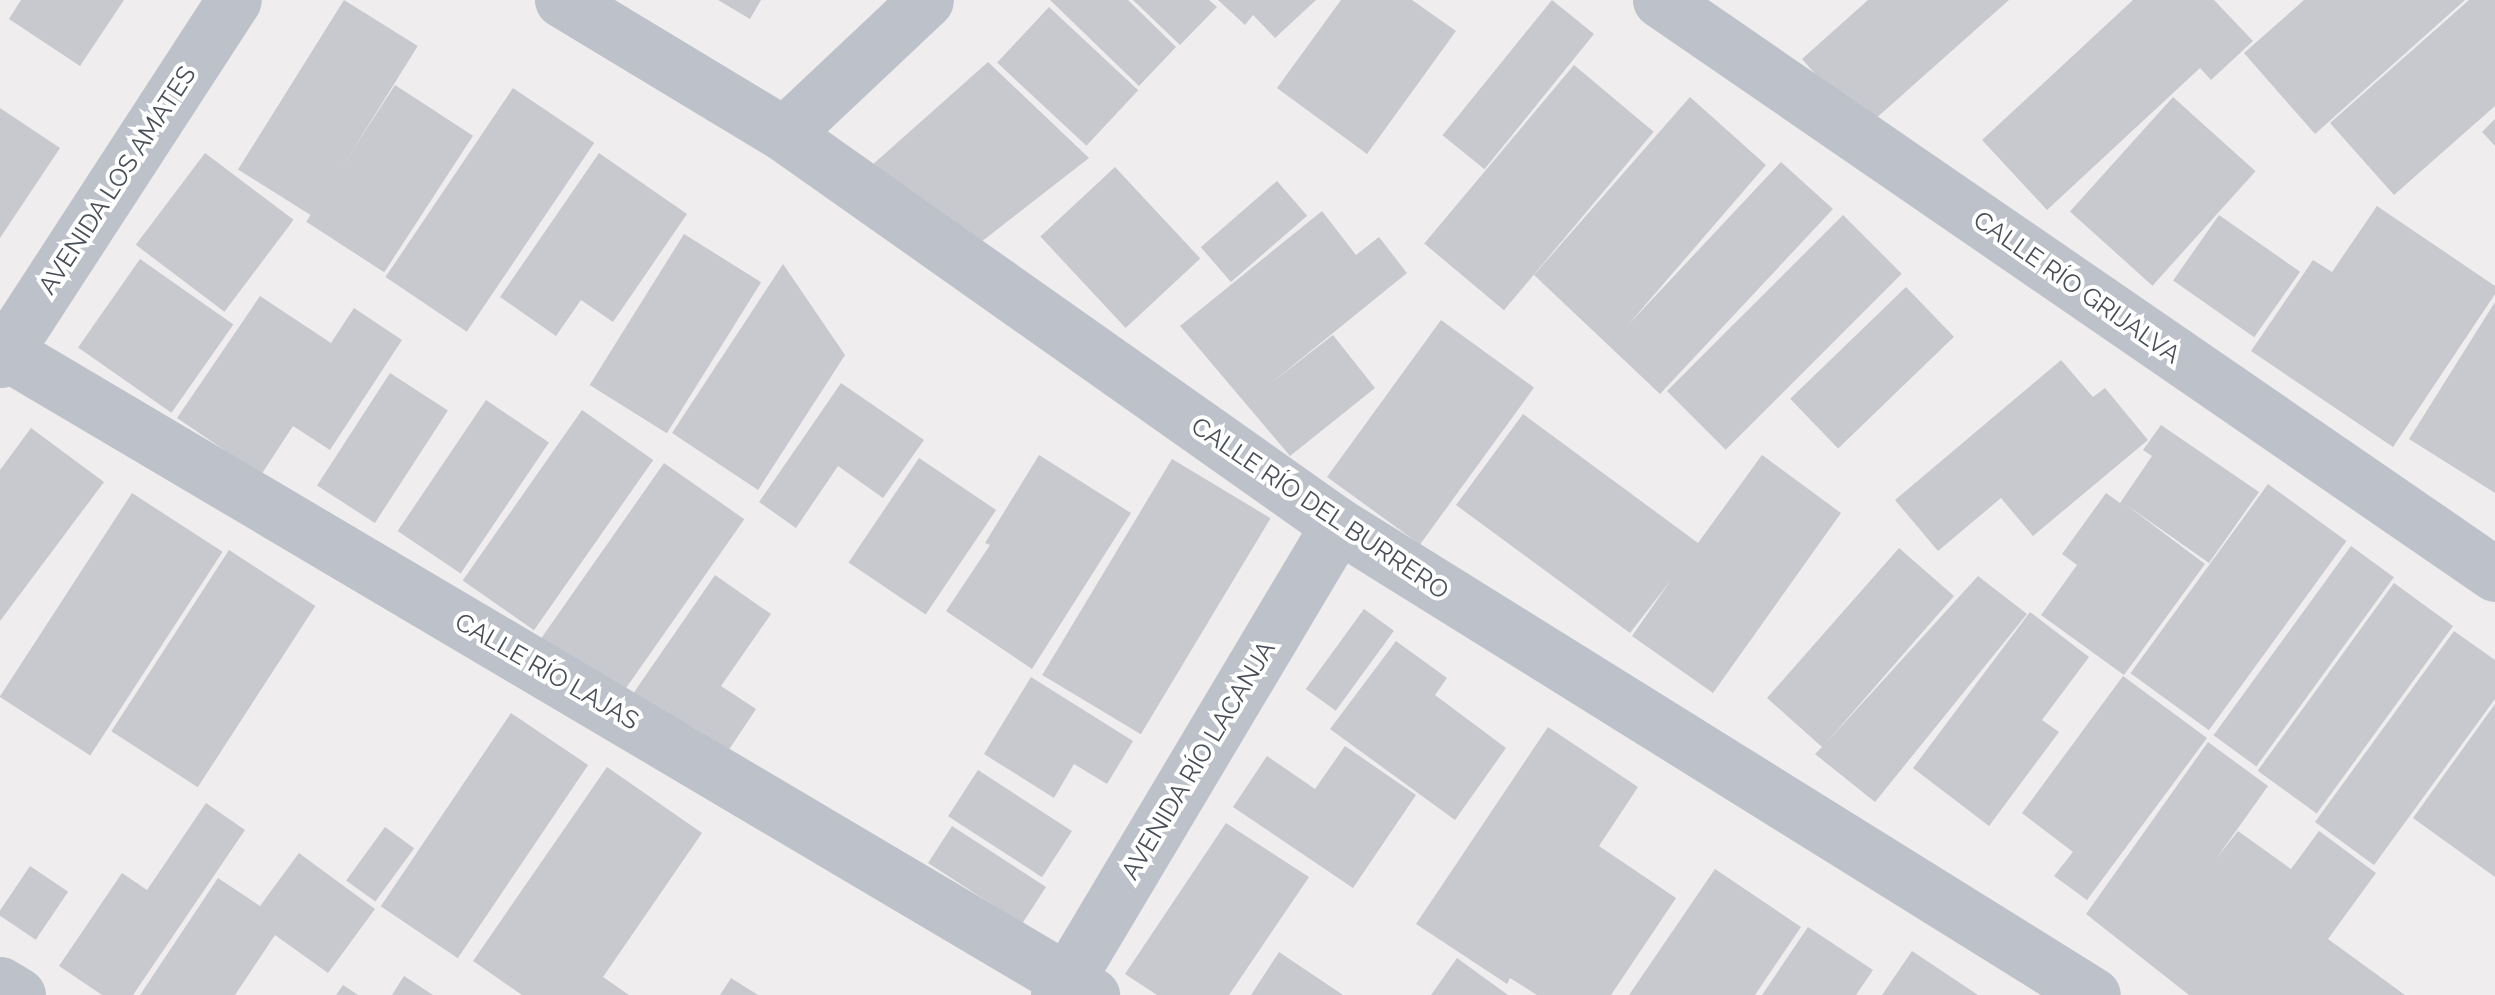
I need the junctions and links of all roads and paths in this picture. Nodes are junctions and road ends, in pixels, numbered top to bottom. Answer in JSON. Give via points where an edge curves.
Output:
{"nodes":[{"id":1,"x":234,"y":0,"type":"edge"},
{"id":2,"x":562,"y":0,"type":"edge"},
{"id":3,"x":926,"y":0,"type":"edge"},
{"id":4,"x":1660,"y":0,"type":"edge"},
{"id":5,"x":784,"y":134,"type":"junction"},
{"id":6,"x":2,"y":353,"type":"edge"},
{"id":7,"x":1338,"y":526,"type":"junction"},
{"id":8,"x":2495,"y":574,"type":"edge"},
{"id":9,"x":0,"y":984,"type":"edge"},
{"id":10,"x":1073,"y":989,"type":"edge"},
{"id":11,"x":18,"y":995,"type":"edge"},
{"id":12,"x":2093,"y":995,"type":"edge"}],
"edges":[{"from":1,"to":6,"type":"street","name":"AVENIDA LOS AMATES"},
{"from":2,"to":5,"type":"street","name":"CALLE RÍO DEL BURRERO"},
{"from":3,"to":5,"type":"street"},
{"from":4,"to":8,"type":"street","name":"CALLE RÍO GRIJALVA"},
{"from":5,"to":7,"type":"street","name":"CALLE RÍO DEL BURRERO"},
{"from":6,"to":10,"type":"street","name":"CALLE RÍO LAJAS"},
{"from":7,"to":10,"type":"street","name":"AVENIDA RÍO LACANJA"},
{"from":7,"to":12,"type":"street","name":"CALLE RÍO DEL BURRERO"},
{"from":9,"to":11,"type":"street"}]}
